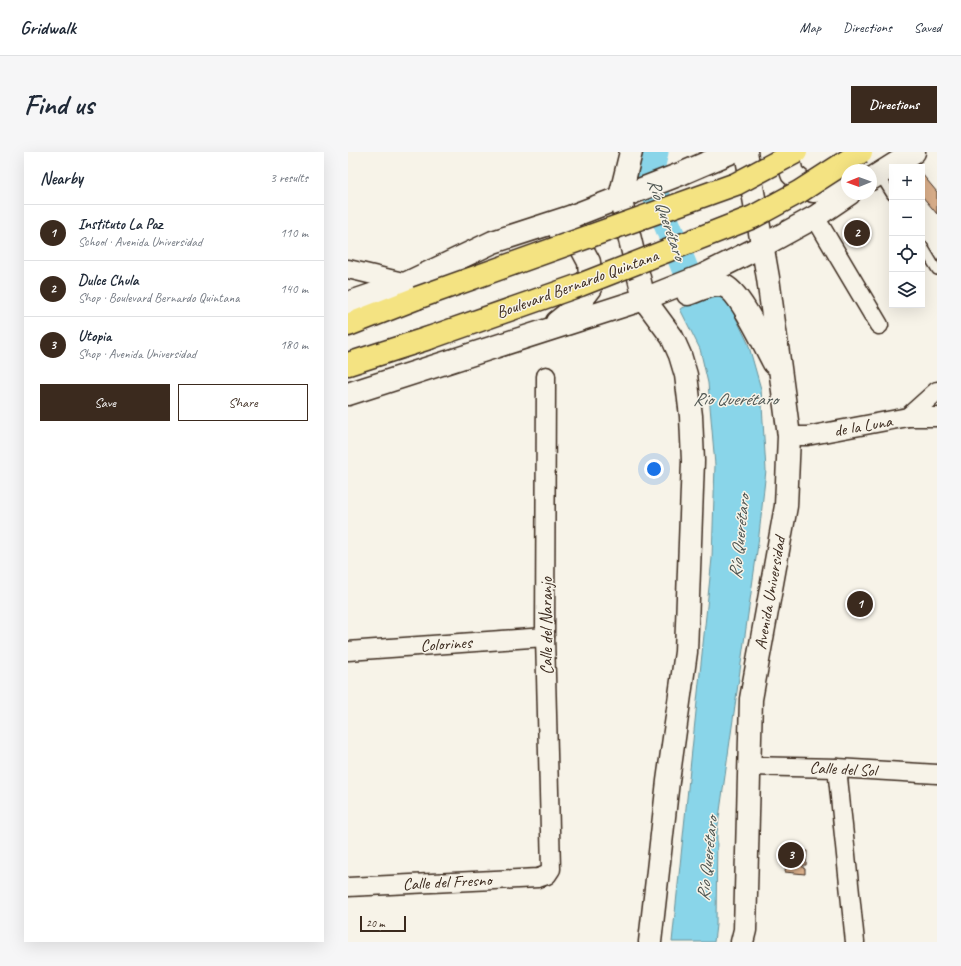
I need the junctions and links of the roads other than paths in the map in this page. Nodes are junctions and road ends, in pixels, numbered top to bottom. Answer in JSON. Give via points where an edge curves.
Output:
{"nodes":[{"id":1,"x":630,"y":152,"type":"edge"},
{"id":2,"x":732,"y":152,"type":"edge"},
{"id":3,"x":746,"y":152,"type":"edge"},
{"id":4,"x":787,"y":152,"type":"edge"},
{"id":5,"x":796,"y":152,"type":"edge"},
{"id":6,"x":861,"y":152,"type":"edge"},
{"id":7,"x":914,"y":152,"type":"edge"},
{"id":8,"x":877,"y":175,"type":"edge"},
{"id":9,"x":877,"y":180,"type":"edge"},
{"id":10,"x":841,"y":188,"type":"edge"},
{"id":11,"x":889,"y":192,"type":"edge"},
{"id":12,"x":620,"y":197,"type":"junction"},
{"id":13,"x":841,"y":199,"type":"edge"},
{"id":14,"x":815,"y":217,"type":"junction"},
{"id":15,"x":493,"y":242,"type":"junction"},
{"id":16,"x":762,"y":246,"type":"junction"},
{"id":17,"x":925,"y":250,"type":"edge"},
{"id":18,"x":348,"y":269,"type":"edge"},
{"id":19,"x":937,"y":270,"type":"edge"},
{"id":20,"x":412,"y":290,"type":"junction"},
{"id":21,"x":644,"y":299,"type":"junction"},
{"id":22,"x":348,"y":303,"type":"edge"},
{"id":23,"x":658,"y":320,"type":"junction"},
{"id":24,"x":348,"y":325,"type":"edge"},
{"id":25,"x":879,"y":325,"type":"dead end"},
{"id":26,"x":545,"y":331,"type":"junction"},
{"id":27,"x":348,"y":364,"type":"edge"},
{"id":28,"x":546,"y":376,"type":"dead end"},
{"id":29,"x":781,"y":377,"type":"junction"},
{"id":30,"x":937,"y":390,"type":"edge"},
{"id":31,"x":348,"y":394,"type":"edge"},
{"id":32,"x":914,"y":412,"type":"junction"},
{"id":33,"x":937,"y":417,"type":"edge"},
{"id":34,"x":789,"y":436,"type":"junction"},
{"id":35,"x":545,"y":638,"type":"junction"},
{"id":36,"x":348,"y":651,"type":"edge"},
{"id":37,"x":750,"y":766,"type":"junction"},
{"id":38,"x":837,"y":768,"type":"junction"},
{"id":39,"x":937,"y":774,"type":"edge"},
{"id":40,"x":547,"y":875,"type":"joint"},
{"id":41,"x":348,"y":887,"type":"edge"},
{"id":42,"x":650,"y":942,"type":"edge"},
{"id":43,"x":742,"y":942,"type":"edge"},
{"id":44,"x":855,"y":942,"type":"edge"}],
"edges":[{"from":1,"to":12,"type":"main road"},
{"from":2,"to":12,"type":"main road"},
{"from":3,"to":16,"type":"main road","name":"Avenida Universidad"},
{"from":4,"to":10,"type":"main road","via":[[792,174],[813,191]]},
{"from":5,"to":20,"type":"highway","bridge":true,"via":[[736,184]]},
{"from":6,"to":27,"type":"highway","name":"Boulevard Bernardo Quintana","bridge":true,"via":[[753,218],[580,285]]},
{"from":7,"to":8,"type":"main road"},
{"from":9,"to":11,"type":"lane"},
{"from":12,"to":15,"type":"main road","via":[[570,217]]},
{"from":12,"to":21,"type":"main road"},
{"from":13,"to":14,"type":"main road","name":"Boulevard Bernardo Quintana"},
{"from":14,"to":16,"type":"main road","name":"Boulevard Bernardo Quintana"},
{"from":14,"to":25,"type":"street"},
{"from":15,"to":20,"type":"main road"},
{"from":15,"to":26,"type":"main road","via":[[551,234],[575,236],[589,262],[591,288],[577,306]]},
{"from":16,"to":21,"type":"main road","name":"Boulevard Bernardo Quintana","via":[[704,275]]},
{"from":16,"to":29,"type":"main road","name":"Avenida Universidad"},
{"from":17,"to":19,"type":"lane"},
{"from":18,"to":20,"type":"street"},
{"from":20,"to":22,"type":"main road"},
{"from":20,"to":24,"type":"highway"},
{"from":21,"to":23,"type":"main road"},
{"from":21,"to":26,"type":"main road","name":"Boulevard Bernardo Quintana"},
{"from":23,"to":29,"type":"main road","via":[[661,308],[672,300],[710,286],[726,287],[753,323]]},
{"from":23,"to":42,"type":"main road","via":[[672,337],[686,375],[693,462],[686,652]]},
{"from":26,"to":31,"type":"main road","name":"Boulevard Bernardo Quintana"},
{"from":28,"to":35,"type":"street","name":"Calle del Naranjo"},
{"from":29,"to":34,"type":"main road","name":"Avenida Universidad"},
{"from":30,"to":32,"type":"street"},
{"from":32,"to":33,"type":"street","name":"de la Luna"},
{"from":32,"to":34,"type":"street","name":"de la Luna","via":[[807,436]]},
{"from":34,"to":37,"type":"main road","name":"Avenida Universidad","via":[[786,506],[751,699]]},
{"from":35,"to":36,"type":"street","name":"Colorines"},
{"from":35,"to":40,"type":"street","name":"Calle del Naranjo","via":[[551,869]]},
{"from":37,"to":38,"type":"street","name":"Calle del Sol"},
{"from":37,"to":43,"type":"main road","name":"Avenida Universidad","via":[[745,930]]},
{"from":38,"to":39,"type":"street","name":"Calle del Sol"},
{"from":38,"to":44,"type":"street"},
{"from":40,"to":41,"type":"street","name":"Calle del Fresno","via":[[538,878]]}]}
